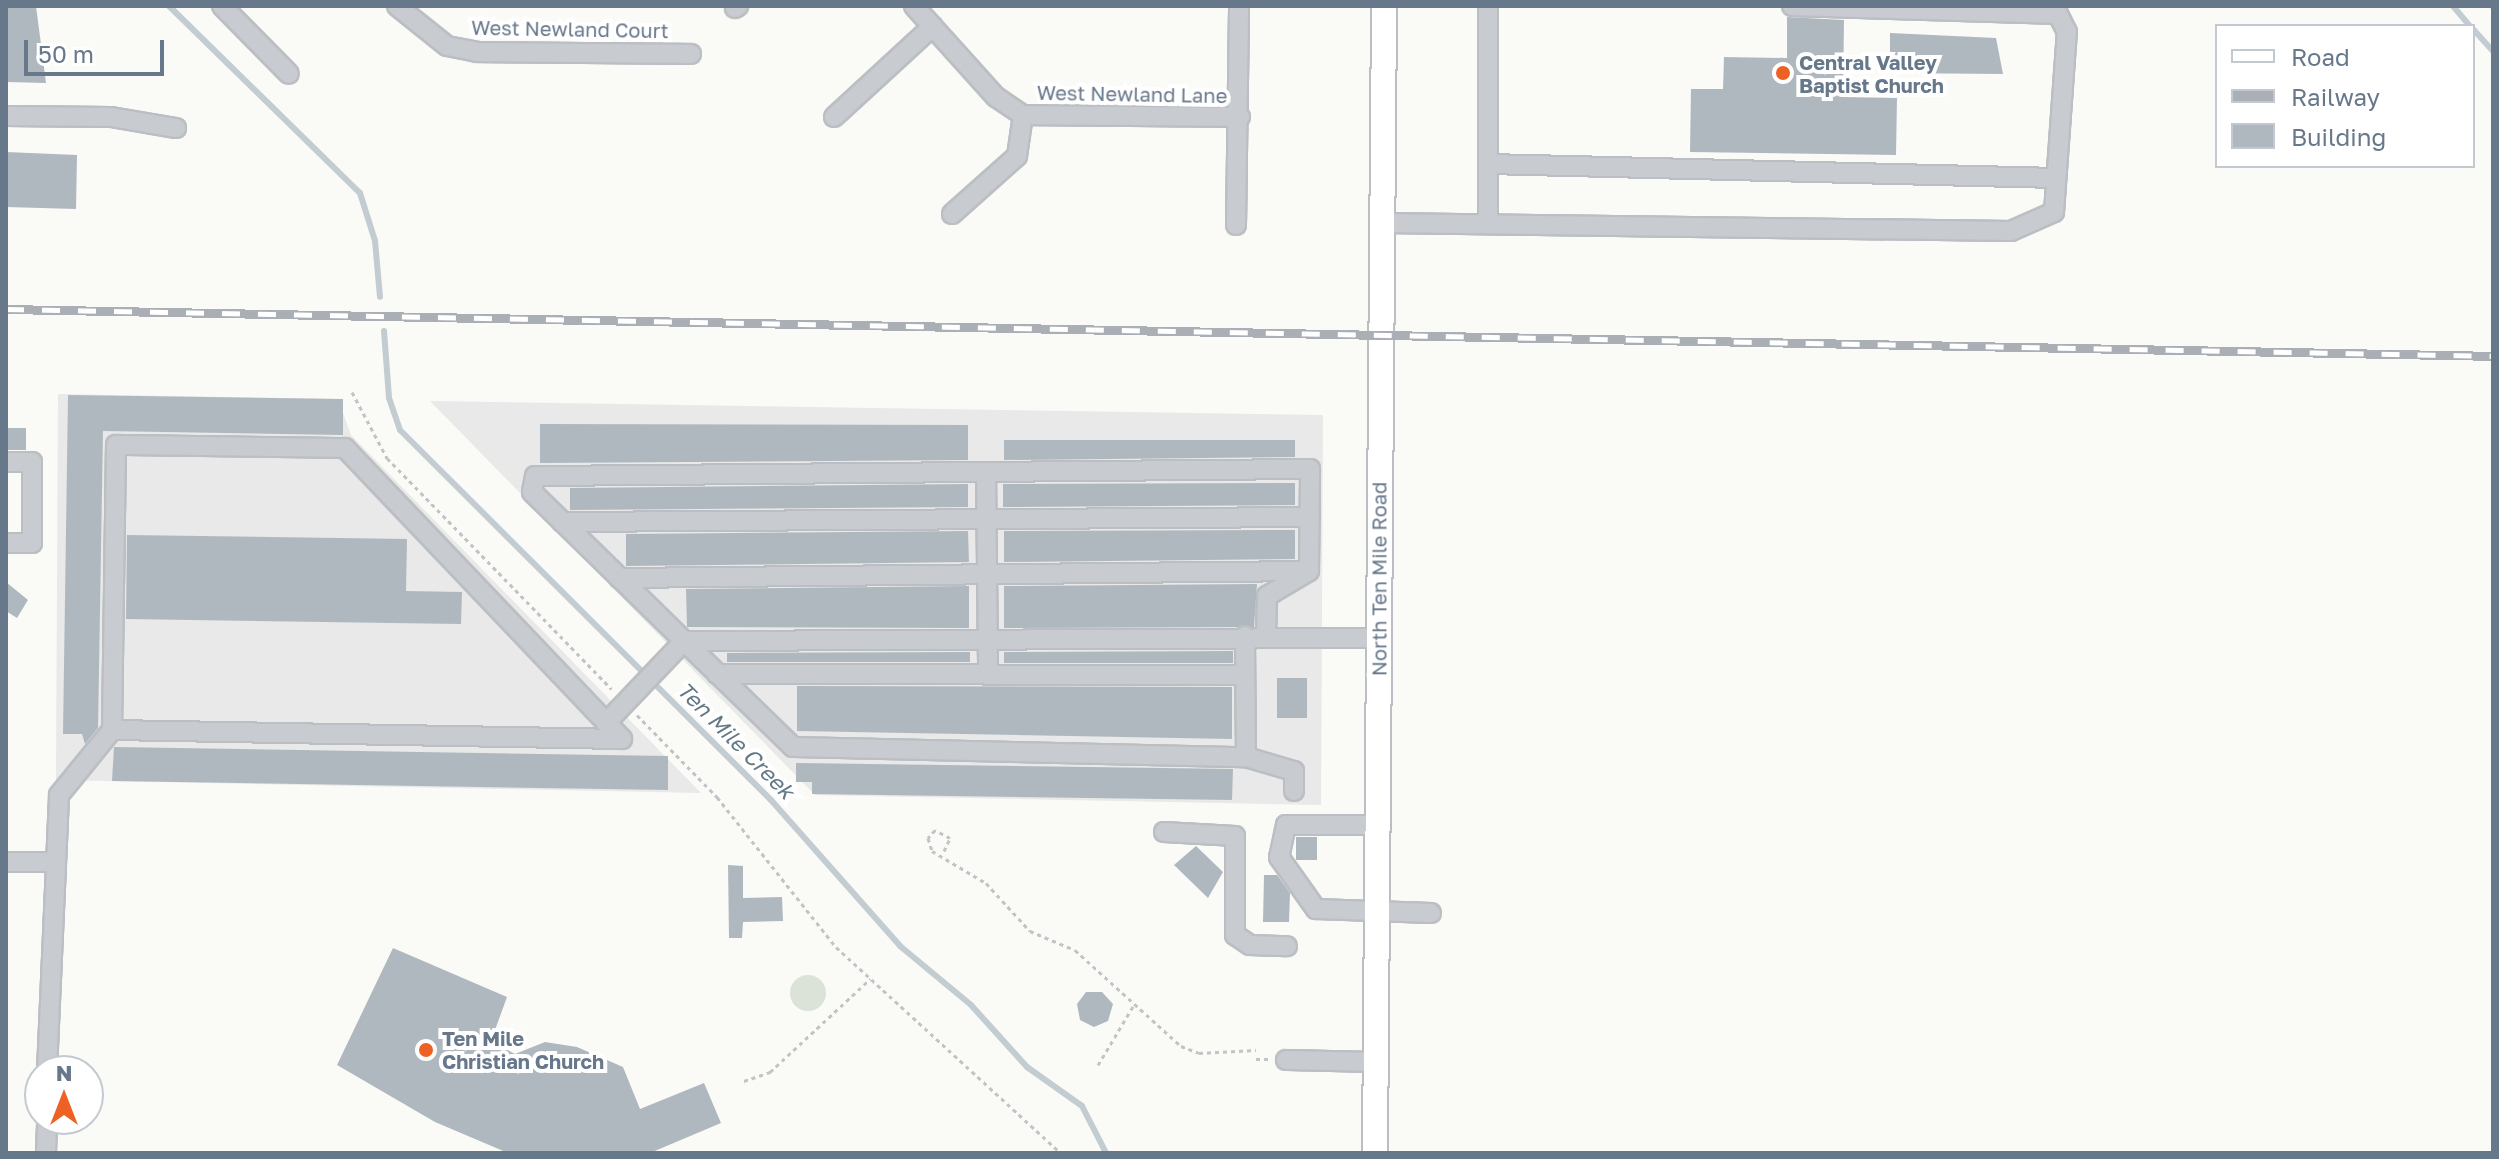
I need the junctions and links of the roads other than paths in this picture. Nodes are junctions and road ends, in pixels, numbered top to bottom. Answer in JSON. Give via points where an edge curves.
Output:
{"nodes":[{"id":1,"x":222,"y":6,"type":"edge"},
{"id":2,"x":397,"y":6,"type":"edge"},
{"id":3,"x":914,"y":6,"type":"edge"},
{"id":4,"x":1239,"y":6,"type":"edge"},
{"id":5,"x":1384,"y":6,"type":"edge"},
{"id":6,"x":1488,"y":6,"type":"edge"},
{"id":7,"x":1792,"y":6,"type":"edge"},
{"id":8,"x":933,"y":26,"type":"junction"},
{"id":9,"x":691,"y":54,"type":"dead end"},
{"id":10,"x":289,"y":74,"type":"dead end"},
{"id":11,"x":1023,"y":115,"type":"junction"},
{"id":12,"x":6,"y":116,"type":"edge"},
{"id":13,"x":834,"y":117,"type":"dead end"},
{"id":14,"x":1240,"y":117,"type":"junction"},
{"id":15,"x":176,"y":128,"type":"dead end"},
{"id":16,"x":1488,"y":164,"type":"junction"},
{"id":17,"x":2056,"y":178,"type":"junction"},
{"id":18,"x":952,"y":214,"type":"dead end"},
{"id":19,"x":1382,"y":223,"type":"junction"},
{"id":20,"x":1488,"y":223,"type":"junction"},
{"id":21,"x":1236,"y":225,"type":"dead end"},
{"id":22,"x":6,"y":462,"type":"edge"},
{"id":23,"x":986,"y":472,"type":"junction"},
{"id":24,"x":1310,"y":517,"type":"junction"},
{"id":25,"x":987,"y":519,"type":"junction"},
{"id":26,"x":562,"y":522,"type":"junction"},
{"id":27,"x":6,"y":543,"type":"edge"},
{"id":28,"x":1309,"y":571,"type":"junction"},
{"id":29,"x":988,"y":575,"type":"junction"},
{"id":30,"x":619,"y":578,"type":"junction"},
{"id":31,"x":1245,"y":636,"type":"junction"},
{"id":32,"x":1266,"y":636,"type":"junction"},
{"id":33,"x":988,"y":637,"type":"junction"},
{"id":34,"x":1379,"y":638,"type":"junction"},
{"id":35,"x":684,"y":641,"type":"junction"},
{"id":36,"x":717,"y":674,"type":"junction"},
{"id":37,"x":988,"y":674,"type":"junction"},
{"id":38,"x":1245,"y":675,"type":"junction"},
{"id":39,"x":606,"y":723,"type":"junction"},
{"id":40,"x":112,"y":730,"type":"junction"},
{"id":41,"x":1246,"y":757,"type":"junction"},
{"id":42,"x":1294,"y":791,"type":"dead end"},
{"id":43,"x":1377,"y":825,"type":"junction"},
{"id":44,"x":1164,"y":832,"type":"dead end"},
{"id":45,"x":6,"y":862,"type":"edge"},
{"id":46,"x":51,"y":862,"type":"junction"},
{"id":47,"x":1377,"y":908,"type":"junction"},
{"id":48,"x":1431,"y":913,"type":"dead end"},
{"id":49,"x":1287,"y":946,"type":"dead end"},
{"id":50,"x":47,"y":1055,"type":"edge"},
{"id":51,"x":1286,"y":1060,"type":"dead end"},
{"id":52,"x":1376,"y":1062,"type":"junction"},
{"id":53,"x":1375,"y":1153,"type":"edge"}],
"edges":[{"from":1,"to":10,"type":"street"},
{"from":2,"to":9,"type":"street","name":"West Newland Court","via":[[447,46],[477,52]]},
{"from":3,"to":8,"type":"street"},
{"from":4,"to":14,"type":"street"},
{"from":5,"to":19,"type":"main road","name":"North Ten Mile Road"},
{"from":6,"to":16,"type":"street"},
{"from":7,"to":17,"type":"street","via":[[2058,14],[2067,32]]},
{"from":8,"to":11,"type":"street","via":[[996,97]]},
{"from":8,"to":13,"type":"street"},
{"from":11,"to":14,"type":"street","name":"West Newland Lane"},
{"from":11,"to":18,"type":"street","via":[[1017,156]]},
{"from":12,"to":15,"type":"street","via":[[111,117]]},
{"from":14,"to":21,"type":"street"},
{"from":16,"to":17,"type":"street"},
{"from":16,"to":20,"type":"street"},
{"from":17,"to":20,"type":"street","via":[[2054,212],[2011,231]]},
{"from":19,"to":20,"type":"street"},
{"from":19,"to":34,"type":"main road","name":"North Ten Mile Road"},
{"from":22,"to":27,"type":"street","via":[[32,462],[32,543]]},
{"from":23,"to":24,"type":"street","via":[[1310,469]]},
{"from":23,"to":25,"type":"street"},
{"from":23,"to":26,"type":"street","via":[[535,476],[532,492]]},
{"from":24,"to":25,"type":"street"},
{"from":24,"to":28,"type":"street"},
{"from":25,"to":26,"type":"street"},
{"from":25,"to":29,"type":"street"},
{"from":26,"to":30,"type":"street"},
{"from":28,"to":29,"type":"street"},
{"from":28,"to":32,"type":"street","via":[[1267,596]]},
{"from":29,"to":30,"type":"street"},
{"from":29,"to":33,"type":"street"},
{"from":30,"to":35,"type":"street"},
{"from":31,"to":32,"type":"street"},
{"from":31,"to":33,"type":"street"},
{"from":31,"to":38,"type":"street"},
{"from":32,"to":34,"type":"street"},
{"from":33,"to":35,"type":"street"},
{"from":33,"to":37,"type":"street"},
{"from":34,"to":43,"type":"main road","name":"North Ten Mile Road"},
{"from":35,"to":36,"type":"street"},
{"from":35,"to":39,"type":"street"},
{"from":36,"to":37,"type":"street"},
{"from":36,"to":41,"type":"street","via":[[793,747]]},
{"from":37,"to":38,"type":"street"},
{"from":38,"to":41,"type":"street"},
{"from":39,"to":40,"type":"street","via":[[622,739]]},
{"from":39,"to":40,"type":"street","via":[[345,448],[116,445]]},
{"from":40,"to":46,"type":"street","via":[[59,795]]},
{"from":41,"to":42,"type":"street","via":[[1294,771]]},
{"from":43,"to":47,"type":"main road","name":"North Ten Mile Road"},
{"from":43,"to":47,"type":"street","via":[[1286,825],[1279,857],[1316,909]]},
{"from":44,"to":49,"type":"street","via":[[1235,836],[1235,935],[1250,945]]},
{"from":45,"to":46,"type":"street"},
{"from":46,"to":50,"type":"street"},
{"from":47,"to":48,"type":"street"},
{"from":47,"to":52,"type":"main road","name":"North Ten Mile Road"},
{"from":51,"to":52,"type":"street"},
{"from":52,"to":53,"type":"main road","name":"North Ten Mile Road"}]}
